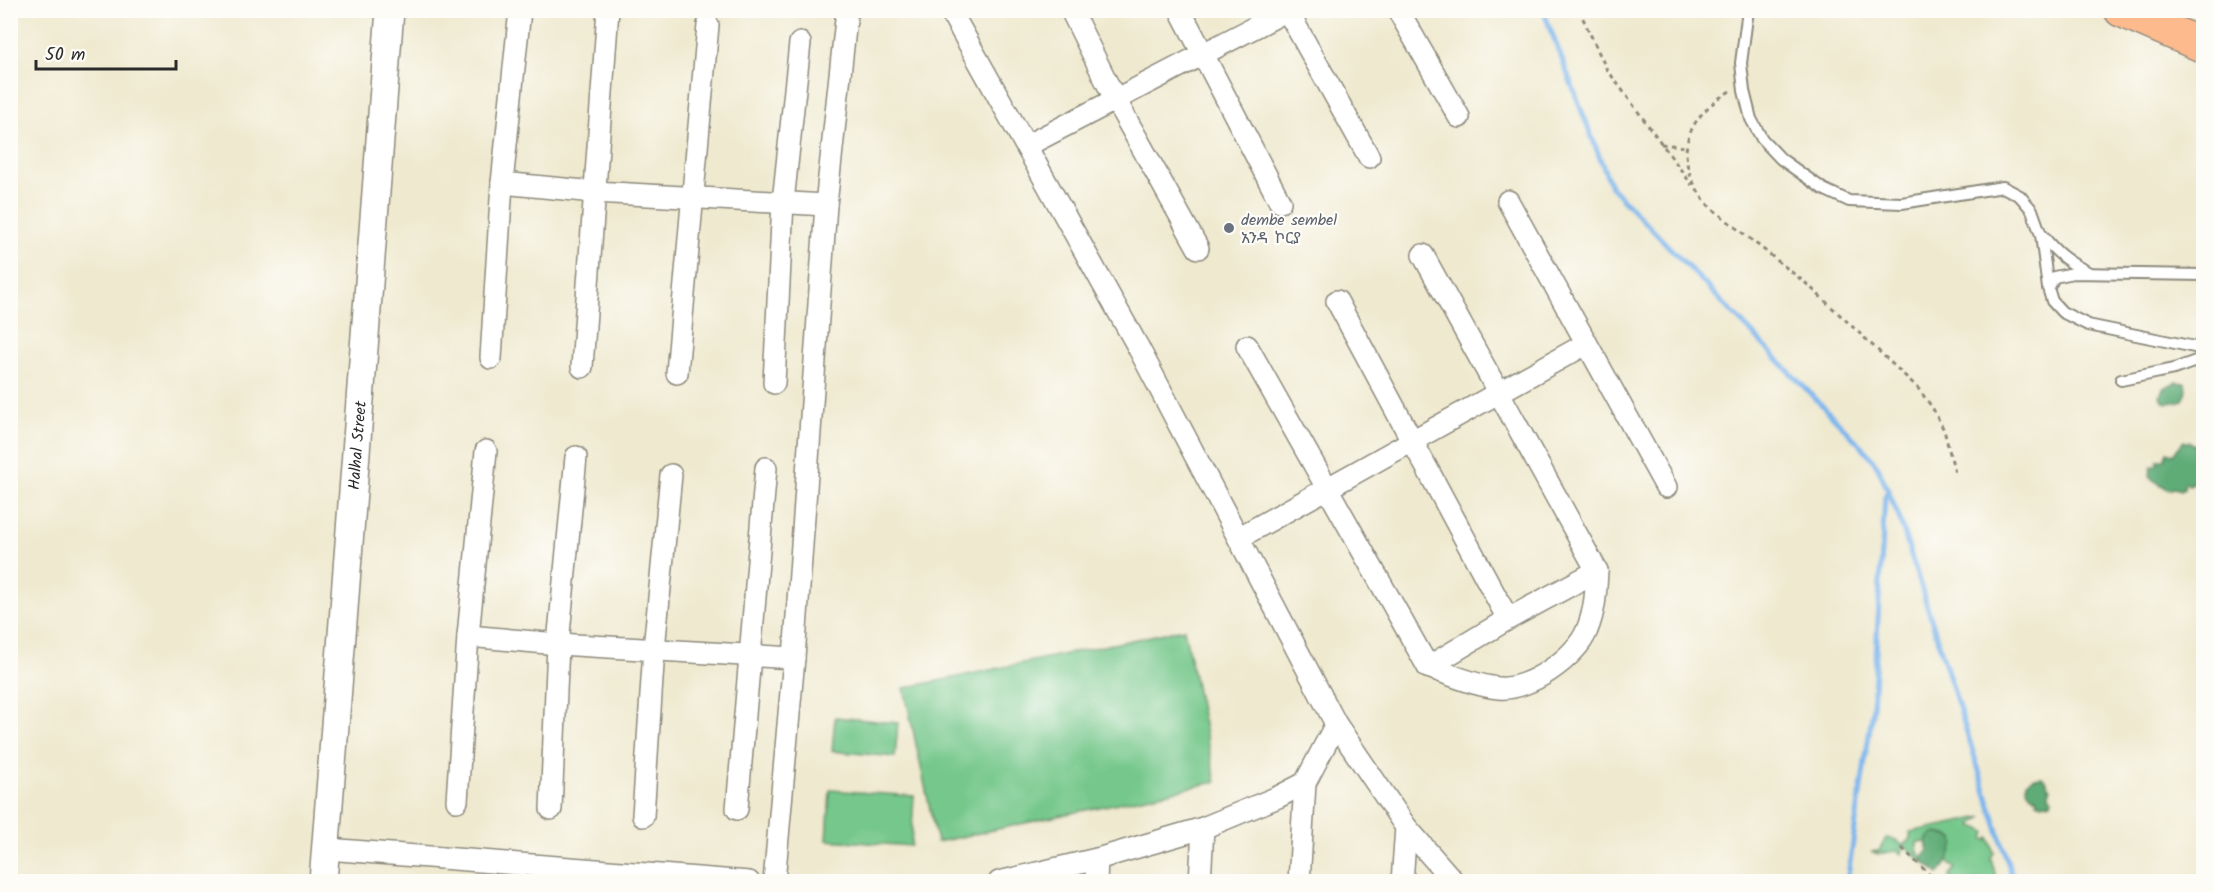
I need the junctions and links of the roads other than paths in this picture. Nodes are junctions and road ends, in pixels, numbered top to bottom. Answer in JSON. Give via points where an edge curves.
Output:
{"nodes":[{"id":1,"x":390,"y":10,"type":"edge"},
{"id":2,"x":520,"y":10,"type":"edge"},
{"id":3,"x":608,"y":10,"type":"edge"},
{"id":4,"x":847,"y":10,"type":"edge"},
{"id":5,"x":950,"y":10,"type":"edge"},
{"id":6,"x":1071,"y":10,"type":"edge"},
{"id":7,"x":1180,"y":10,"type":"edge"},
{"id":8,"x":1398,"y":10,"type":"edge"},
{"id":9,"x":1748,"y":10,"type":"edge"},
{"id":10,"x":2121,"y":10,"type":"edge"},
{"id":11,"x":1287,"y":11,"type":"edge"},
{"id":12,"x":708,"y":24,"type":"dead end"},
{"id":13,"x":800,"y":43,"type":"dead end"},
{"id":14,"x":2204,"y":46,"type":"edge"},
{"id":15,"x":1203,"y":54,"type":"junction"},
{"id":16,"x":1116,"y":99,"type":"junction"},
{"id":17,"x":1459,"y":117,"type":"dead end"},
{"id":18,"x":1026,"y":146,"type":"junction"},
{"id":19,"x":1369,"y":157,"type":"dead end"},
{"id":20,"x":502,"y":183,"type":"junction"},
{"id":21,"x":595,"y":192,"type":"junction"},
{"id":22,"x":692,"y":197,"type":"junction"},
{"id":23,"x":1508,"y":201,"type":"dead end"},
{"id":24,"x":783,"y":202,"type":"junction"},
{"id":25,"x":1280,"y":202,"type":"dead end"},
{"id":26,"x":826,"y":205,"type":"junction"},
{"id":27,"x":2041,"y":235,"type":"junction"},
{"id":28,"x":1198,"y":248,"type":"dead end"},
{"id":29,"x":1423,"y":255,"type":"dead end"},
{"id":30,"x":2091,"y":273,"type":"junction"},
{"id":31,"x":2204,"y":275,"type":"edge"},
{"id":32,"x":2048,"y":288,"type":"junction"},
{"id":33,"x":1337,"y":301,"type":"dead end"},
{"id":34,"x":1586,"y":344,"type":"junction"},
{"id":35,"x":1246,"y":346,"type":"dead end"},
{"id":36,"x":2204,"y":349,"type":"edge"},
{"id":37,"x":491,"y":358,"type":"dead end"},
{"id":38,"x":2204,"y":358,"type":"edge"},
{"id":39,"x":582,"y":367,"type":"dead end"},
{"id":40,"x":676,"y":373,"type":"dead end"},
{"id":41,"x":2121,"y":380,"type":"dead end"},
{"id":42,"x":774,"y":383,"type":"dead end"},
{"id":43,"x":1499,"y":393,"type":"junction"},
{"id":44,"x":1413,"y":441,"type":"junction"},
{"id":45,"x":486,"y":451,"type":"dead end"},
{"id":46,"x":576,"y":457,"type":"dead end"},
{"id":47,"x":766,"y":468,"type":"dead end"},
{"id":48,"x":671,"y":475,"type":"dead end"},
{"id":49,"x":1666,"y":488,"type":"dead end"},
{"id":50,"x":1326,"y":490,"type":"junction"},
{"id":51,"x":1240,"y":537,"type":"junction"},
{"id":52,"x":1597,"y":571,"type":"junction"},
{"id":53,"x":1508,"y":619,"type":"junction"},
{"id":54,"x":468,"y":636,"type":"junction"},
{"id":55,"x":558,"y":644,"type":"junction"},
{"id":56,"x":654,"y":649,"type":"junction"},
{"id":57,"x":749,"y":655,"type":"junction"},
{"id":58,"x":794,"y":658,"type":"junction"},
{"id":59,"x":1428,"y":667,"type":"junction"},
{"id":60,"x":1336,"y":723,"type":"junction"},
{"id":61,"x":1305,"y":783,"type":"junction"},
{"id":62,"x":457,"y":801,"type":"dead end"},
{"id":63,"x":551,"y":809,"type":"dead end"},
{"id":64,"x":738,"y":809,"type":"dead end"},
{"id":65,"x":643,"y":816,"type":"dead end"},
{"id":66,"x":1406,"y":826,"type":"junction"},
{"id":67,"x":1203,"y":828,"type":"junction"},
{"id":68,"x":327,"y":849,"type":"junction"},
{"id":69,"x":1097,"y":859,"type":"junction"},
{"id":70,"x":323,"y":882,"type":"edge"},
{"id":71,"x":749,"y":882,"type":"edge"},
{"id":72,"x":774,"y":882,"type":"edge"},
{"id":73,"x":999,"y":882,"type":"edge"},
{"id":74,"x":1096,"y":882,"type":"edge"},
{"id":75,"x":1200,"y":882,"type":"edge"},
{"id":76,"x":1299,"y":882,"type":"edge"},
{"id":77,"x":1402,"y":882,"type":"edge"},
{"id":78,"x":1454,"y":882,"type":"edge"}],
"edges":[{"from":1,"to":68,"type":"street","name":"Halhal Street"},
{"from":2,"to":20,"type":"street"},
{"from":3,"to":21,"type":"street"},
{"from":4,"to":26,"type":"street"},
{"from":5,"to":18,"type":"street"},
{"from":6,"to":16,"type":"street"},
{"from":7,"to":15,"type":"street"},
{"from":8,"to":17,"type":"street"},
{"from":9,"to":27,"type":"lane","via":[[1741,63],[1751,119],[1762,139],[1781,159],[1822,189],[1849,201],[1902,203],[2003,187],[2020,196],[2032,210]]},
{"from":10,"to":14,"type":"main road"},
{"from":11,"to":15,"type":"street"},
{"from":11,"to":19,"type":"street"},
{"from":12,"to":22,"type":"street"},
{"from":13,"to":24,"type":"street"},
{"from":15,"to":16,"type":"street"},
{"from":15,"to":25,"type":"street"},
{"from":16,"to":18,"type":"street"},
{"from":16,"to":28,"type":"street"},
{"from":18,"to":51,"type":"street"},
{"from":20,"to":21,"type":"street"},
{"from":20,"to":37,"type":"street"},
{"from":21,"to":22,"type":"street"},
{"from":21,"to":39,"type":"street"},
{"from":22,"to":24,"type":"street"},
{"from":22,"to":40,"type":"street"},
{"from":23,"to":34,"type":"street"},
{"from":24,"to":26,"type":"street"},
{"from":24,"to":42,"type":"street"},
{"from":26,"to":58,"type":"street"},
{"from":27,"to":30,"type":"lane","via":[[2057,254]]},
{"from":27,"to":32,"type":"lane"},
{"from":29,"to":43,"type":"street"},
{"from":30,"to":31,"type":"lane"},
{"from":30,"to":32,"type":"lane","via":[[2054,277]]},
{"from":32,"to":36,"type":"lane","via":[[2052,301],[2062,312],[2088,325]]},
{"from":33,"to":44,"type":"street"},
{"from":34,"to":43,"type":"street"},
{"from":34,"to":49,"type":"street"},
{"from":35,"to":50,"type":"street"},
{"from":38,"to":41,"type":"lane"},
{"from":43,"to":44,"type":"street"},
{"from":43,"to":52,"type":"street"},
{"from":44,"to":50,"type":"street"},
{"from":44,"to":53,"type":"street"},
{"from":45,"to":54,"type":"street"},
{"from":46,"to":55,"type":"street"},
{"from":47,"to":57,"type":"street"},
{"from":48,"to":56,"type":"street"},
{"from":50,"to":51,"type":"street"},
{"from":50,"to":59,"type":"street"},
{"from":51,"to":60,"type":"street"},
{"from":52,"to":53,"type":"street"},
{"from":52,"to":59,"type":"street","via":[[1595,604],[1587,632],[1554,668],[1523,684],[1500,688]]},
{"from":53,"to":59,"type":"street"},
{"from":54,"to":55,"type":"street"},
{"from":54,"to":62,"type":"street"},
{"from":55,"to":56,"type":"street"},
{"from":55,"to":63,"type":"street"},
{"from":56,"to":57,"type":"street"},
{"from":56,"to":65,"type":"street"},
{"from":57,"to":58,"type":"street"},
{"from":57,"to":64,"type":"street"},
{"from":58,"to":72,"type":"street"},
{"from":60,"to":61,"type":"street"},
{"from":60,"to":66,"type":"street"},
{"from":61,"to":67,"type":"street"},
{"from":61,"to":76,"type":"street"},
{"from":66,"to":77,"type":"street"},
{"from":66,"to":78,"type":"street"},
{"from":67,"to":69,"type":"street"},
{"from":67,"to":75,"type":"street"},
{"from":68,"to":70,"type":"street","name":"Halhal Street"},
{"from":68,"to":71,"type":"street"},
{"from":69,"to":73,"type":"street"},
{"from":69,"to":74,"type":"street"}]}
